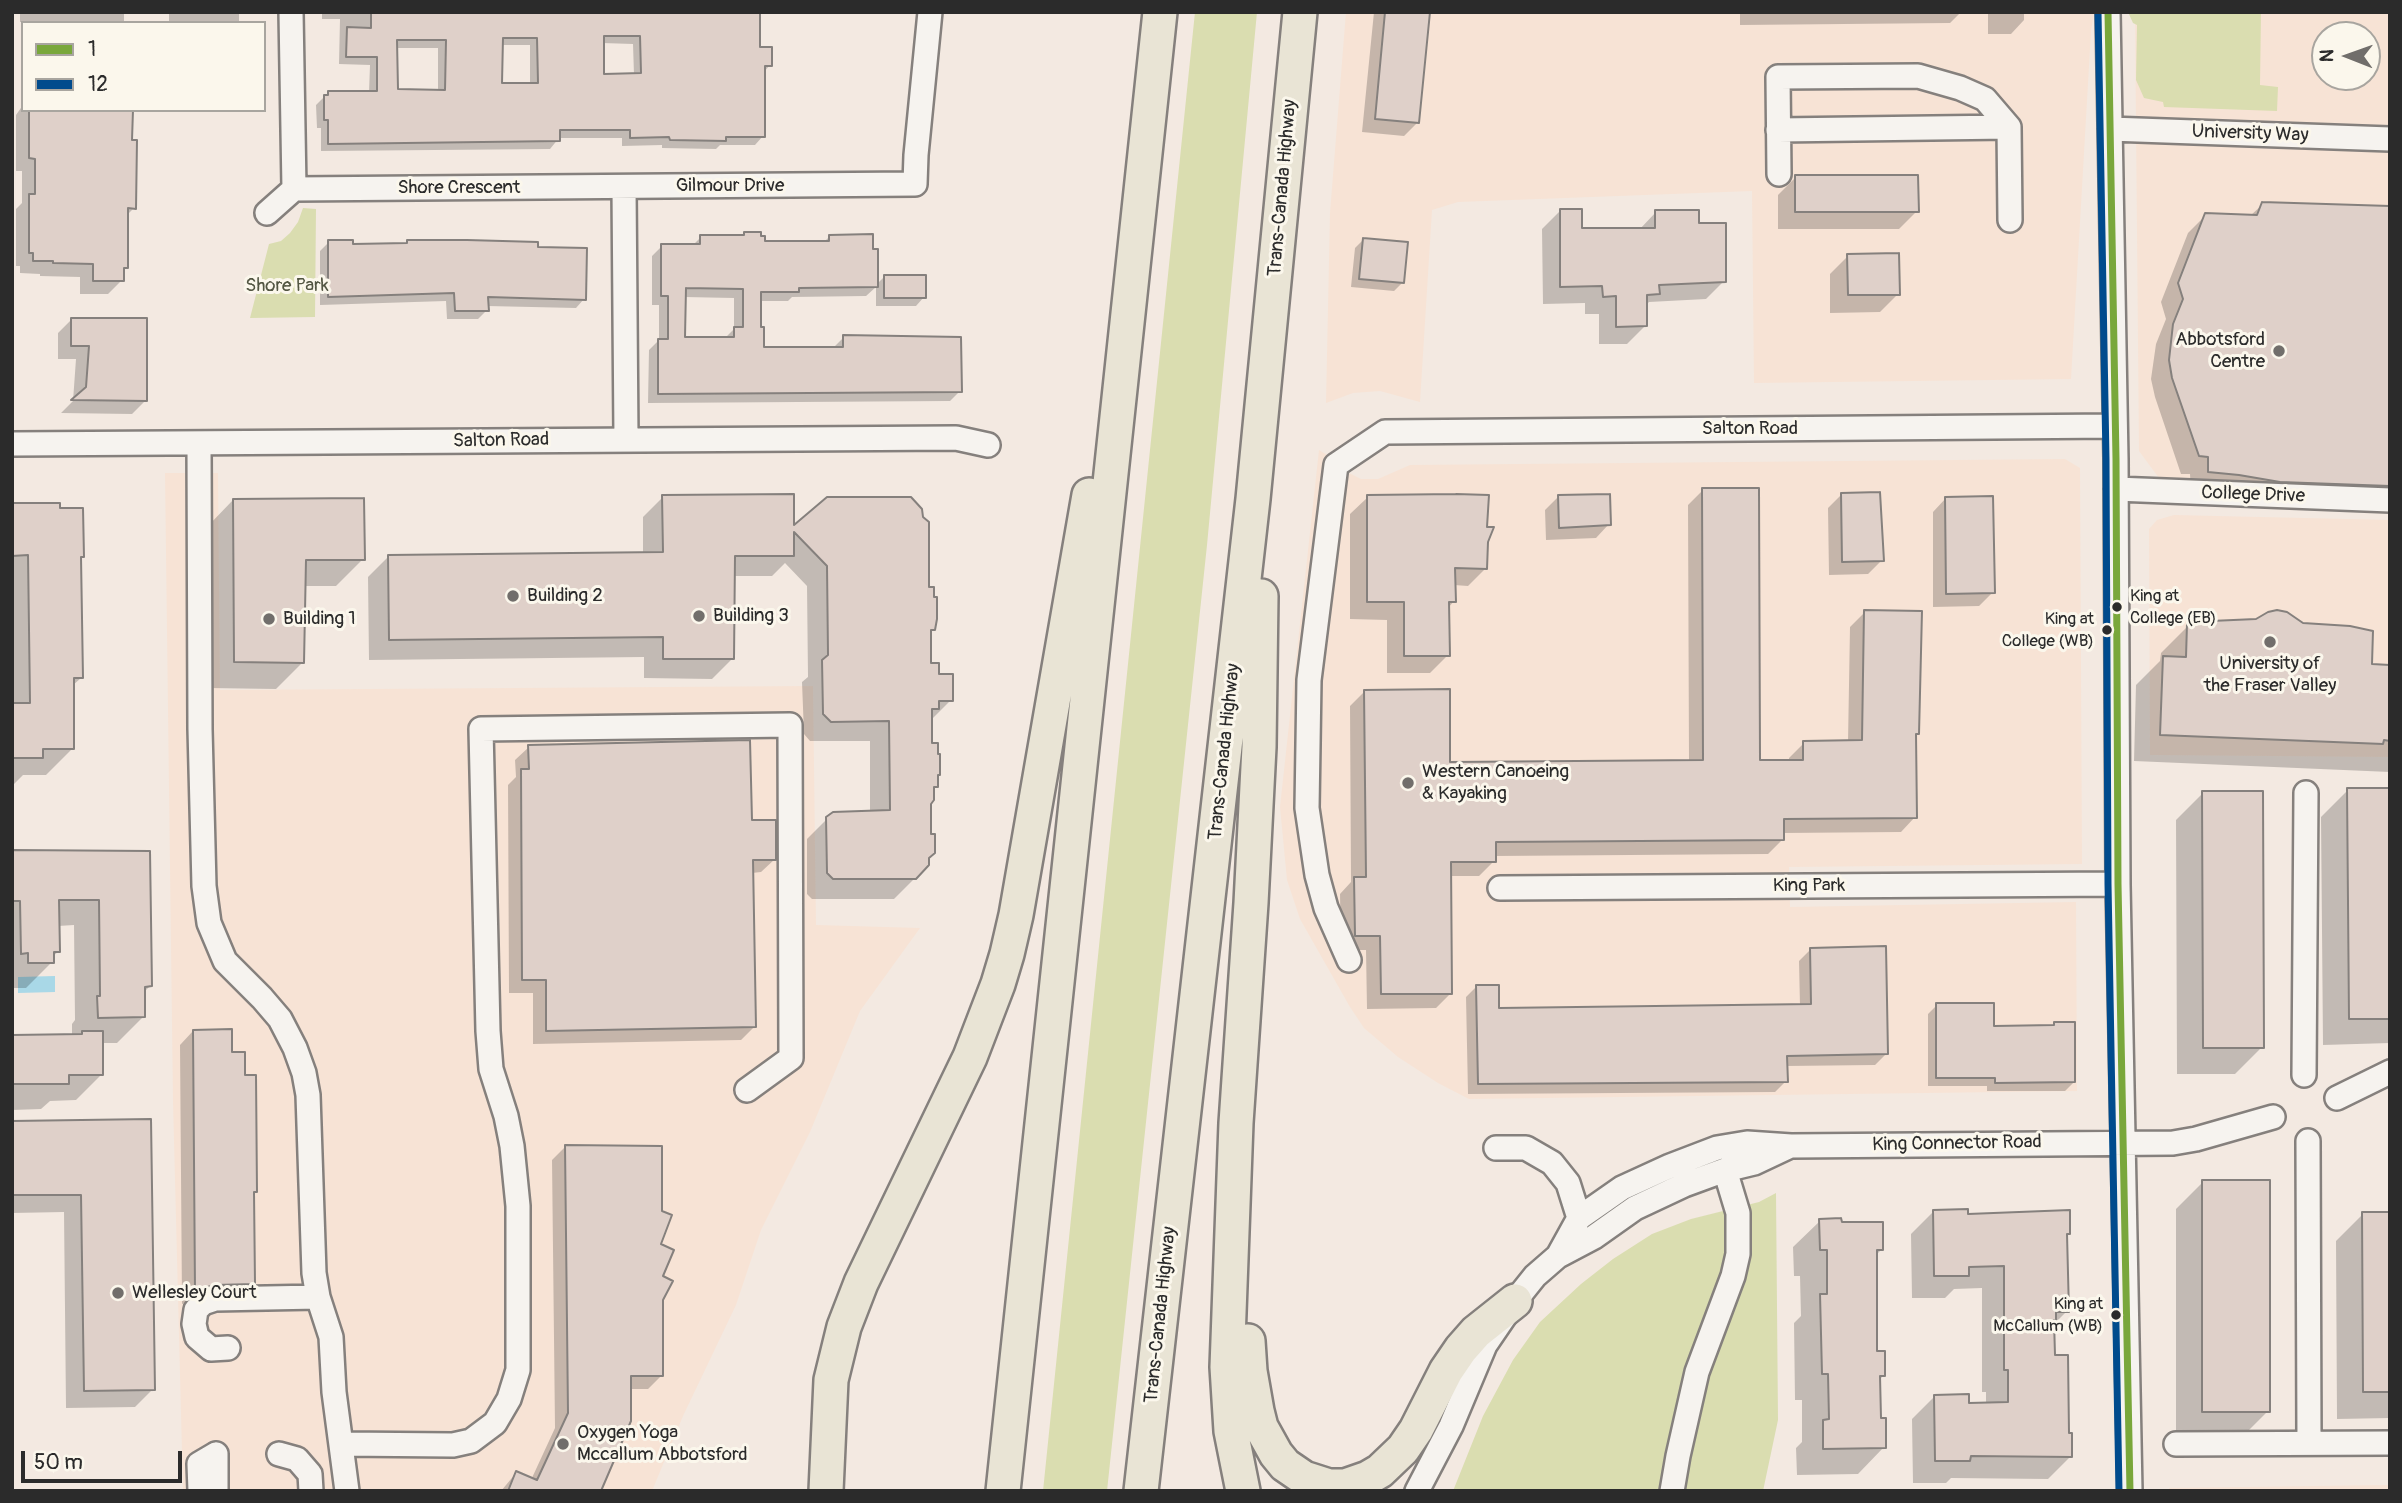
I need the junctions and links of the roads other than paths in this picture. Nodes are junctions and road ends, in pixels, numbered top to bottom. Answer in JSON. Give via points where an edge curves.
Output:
{"nodes":[{"id":1,"x":291,"y":12,"type":"edge"},
{"id":2,"x":930,"y":12,"type":"edge"},
{"id":3,"x":1160,"y":12,"type":"edge"},
{"id":4,"x":1300,"y":12,"type":"edge"},
{"id":5,"x":2108,"y":12,"type":"edge"},
{"id":6,"x":2009,"y":127,"type":"junction"},
{"id":7,"x":2110,"y":129,"type":"junction"},
{"id":8,"x":1778,"y":130,"type":"junction"},
{"id":9,"x":2390,"y":139,"type":"edge"},
{"id":10,"x":1779,"y":174,"type":"dead end"},
{"id":11,"x":1143,"y":182,"type":"junction"},
{"id":12,"x":624,"y":187,"type":"junction"},
{"id":13,"x":294,"y":189,"type":"junction"},
{"id":14,"x":267,"y":213,"type":"dead end"},
{"id":15,"x":2010,"y":220,"type":"dead end"},
{"id":16,"x":2115,"y":426,"type":"junction"},
{"id":17,"x":626,"y":439,"type":"junction"},
{"id":18,"x":199,"y":443,"type":"junction"},
{"id":19,"x":12,"y":444,"type":"edge"},
{"id":20,"x":988,"y":445,"type":"dead end"},
{"id":21,"x":2116,"y":489,"type":"junction"},
{"id":22,"x":1253,"y":499,"type":"junction"},
{"id":23,"x":2390,"y":500,"type":"edge"},
{"id":24,"x":2306,"y":793,"type":"dead end"},
{"id":25,"x":2119,"y":884,"type":"junction"},
{"id":26,"x":1500,"y":888,"type":"dead end"},
{"id":27,"x":1349,"y":960,"type":"dead end"},
{"id":28,"x":2390,"y":1072,"type":"edge"},
{"id":29,"x":2304,"y":1075,"type":"dead end"},
{"id":30,"x":747,"y":1090,"type":"dead end"},
{"id":31,"x":2337,"y":1098,"type":"dead end"},
{"id":32,"x":2273,"y":1117,"type":"dead end"},
{"id":33,"x":1236,"y":1123,"type":"junction"},
{"id":34,"x":2308,"y":1141,"type":"dead end"},
{"id":35,"x":2124,"y":1142,"type":"junction"},
{"id":36,"x":1791,"y":1146,"type":"junction"},
{"id":37,"x":1496,"y":1148,"type":"dead end"},
{"id":38,"x":1725,"y":1170,"type":"junction"},
{"id":39,"x":1579,"y":1218,"type":"junction"},
{"id":40,"x":1558,"y":1256,"type":"junction"},
{"id":41,"x":318,"y":1297,"type":"junction"},
{"id":42,"x":1515,"y":1301,"type":"junction"},
{"id":43,"x":228,"y":1348,"type":"dead end"},
{"id":44,"x":1451,"y":1426,"type":"junction"},
{"id":45,"x":2309,"y":1443,"type":"junction"},
{"id":46,"x":2390,"y":1443,"type":"edge"},
{"id":47,"x":341,"y":1444,"type":"junction"},
{"id":48,"x":2176,"y":1444,"type":"dead end"},
{"id":49,"x":279,"y":1454,"type":"dead end"},
{"id":50,"x":200,"y":1491,"type":"edge"},
{"id":51,"x":216,"y":1491,"type":"edge"},
{"id":52,"x":311,"y":1491,"type":"edge"},
{"id":53,"x":347,"y":1491,"type":"edge"},
{"id":54,"x":826,"y":1491,"type":"edge"},
{"id":55,"x":1003,"y":1491,"type":"edge"},
{"id":56,"x":1141,"y":1491,"type":"edge"},
{"id":57,"x":1242,"y":1491,"type":"edge"},
{"id":58,"x":1418,"y":1491,"type":"edge"},
{"id":59,"x":1434,"y":1491,"type":"edge"},
{"id":60,"x":1672,"y":1491,"type":"edge"},
{"id":61,"x":2130,"y":1491,"type":"edge"}],
"edges":[{"from":1,"to":13,"type":"street"},
{"from":2,"to":12,"type":"street","name":"Gilmour Drive","via":[[915,184]]},
{"from":3,"to":11,"type":"highway"},
{"from":4,"to":22,"type":"highway","name":"Trans-Canada Highway"},
{"from":5,"to":7,"type":"street"},
{"from":6,"to":8,"type":"street"},
{"from":6,"to":8,"type":"street","via":[[1985,99],[1918,76],[1778,77]]},
{"from":6,"to":15,"type":"street"},
{"from":7,"to":9,"type":"street","name":"University Way"},
{"from":7,"to":16,"type":"street"},
{"from":8,"to":10,"type":"street"},
{"from":11,"to":54,"type":"highway","via":[[1016,915],[998,984],[970,1056],[844,1326],[831,1380]]},
{"from":11,"to":55,"type":"highway"},
{"from":12,"to":13,"type":"street","name":"Shore Crescent"},
{"from":12,"to":17,"type":"street"},
{"from":13,"to":14,"type":"street"},
{"from":16,"to":21,"type":"street"},
{"from":16,"to":27,"type":"street","name":"Salton Road","via":[[1384,432],[1336,465],[1308,680],[1307,808],[1326,908]]},
{"from":17,"to":18,"type":"street","name":"Salton Road"},
{"from":17,"to":20,"type":"street","name":"Salton Road","via":[[956,438]]},
{"from":18,"to":19,"type":"street","name":"Salton Road"},
{"from":18,"to":41,"type":"street","via":[[200,729],[209,923],[225,961],[279,1019],[304,1073]]},
{"from":21,"to":23,"type":"street","name":"College Drive"},
{"from":21,"to":25,"type":"street"},
{"from":22,"to":33,"type":"highway","via":[[1262,555],[1259,747]]},
{"from":22,"to":56,"type":"highway","name":"Trans-Canada Highway"},
{"from":24,"to":29,"type":"street"},
{"from":25,"to":26,"type":"street","name":"King Park"},
{"from":25,"to":35,"type":"street"},
{"from":28,"to":31,"type":"street"},
{"from":30,"to":47,"type":"street","via":[[792,1058],[790,725],[481,729],[488,1031],[518,1206],[518,1370],[495,1423],[471,1441],[453,1445]]},
{"from":32,"to":35,"type":"street","name":"King Connector Road","via":[[2173,1143]]},
{"from":33,"to":42,"type":"highway","via":[[1247,1188],[1252,1393],[1268,1441],[1285,1465],[1304,1478],[1345,1486],[1380,1471],[1416,1430],[1461,1349]]},
{"from":33,"to":57,"type":"highway","via":[[1227,1367],[1231,1431]]},
{"from":34,"to":45,"type":"street"},
{"from":35,"to":36,"type":"street","name":"King Connector Road"},
{"from":35,"to":61,"type":"street"},
{"from":36,"to":38,"type":"street","name":"King Connector Road"},
{"from":36,"to":39,"type":"street","name":"King Connector Road","via":[[1748,1143],[1717,1149],[1622,1188]]},
{"from":37,"to":39,"type":"street","via":[[1526,1148],[1552,1163],[1568,1183]]},
{"from":38,"to":40,"type":"street","name":"King Connector Road","via":[[1635,1208]]},
{"from":38,"to":60,"type":"street","via":[[1738,1213],[1738,1254],[1697,1372]]},
{"from":39,"to":40,"type":"street","name":"King Connector Road"},
{"from":40,"to":42,"type":"street","name":"King Connector Road"},
{"from":41,"to":43,"type":"street","via":[[203,1303],[196,1310],[197,1337],[211,1349]]},
{"from":41,"to":47,"type":"street","via":[[331,1337]]},
{"from":42,"to":44,"type":"street","name":"King Connector Road","via":[[1485,1345]]},
{"from":44,"to":58,"type":"street","name":"King Connector Road"},
{"from":44,"to":59,"type":"street","name":"King Connector Road"},
{"from":45,"to":46,"type":"street"},
{"from":45,"to":48,"type":"street"},
{"from":47,"to":53,"type":"street"},
{"from":49,"to":52,"type":"street","via":[[297,1459],[310,1474]]},
{"from":50,"to":51,"type":"street","via":[[199,1464],[216,1454]]}]}
